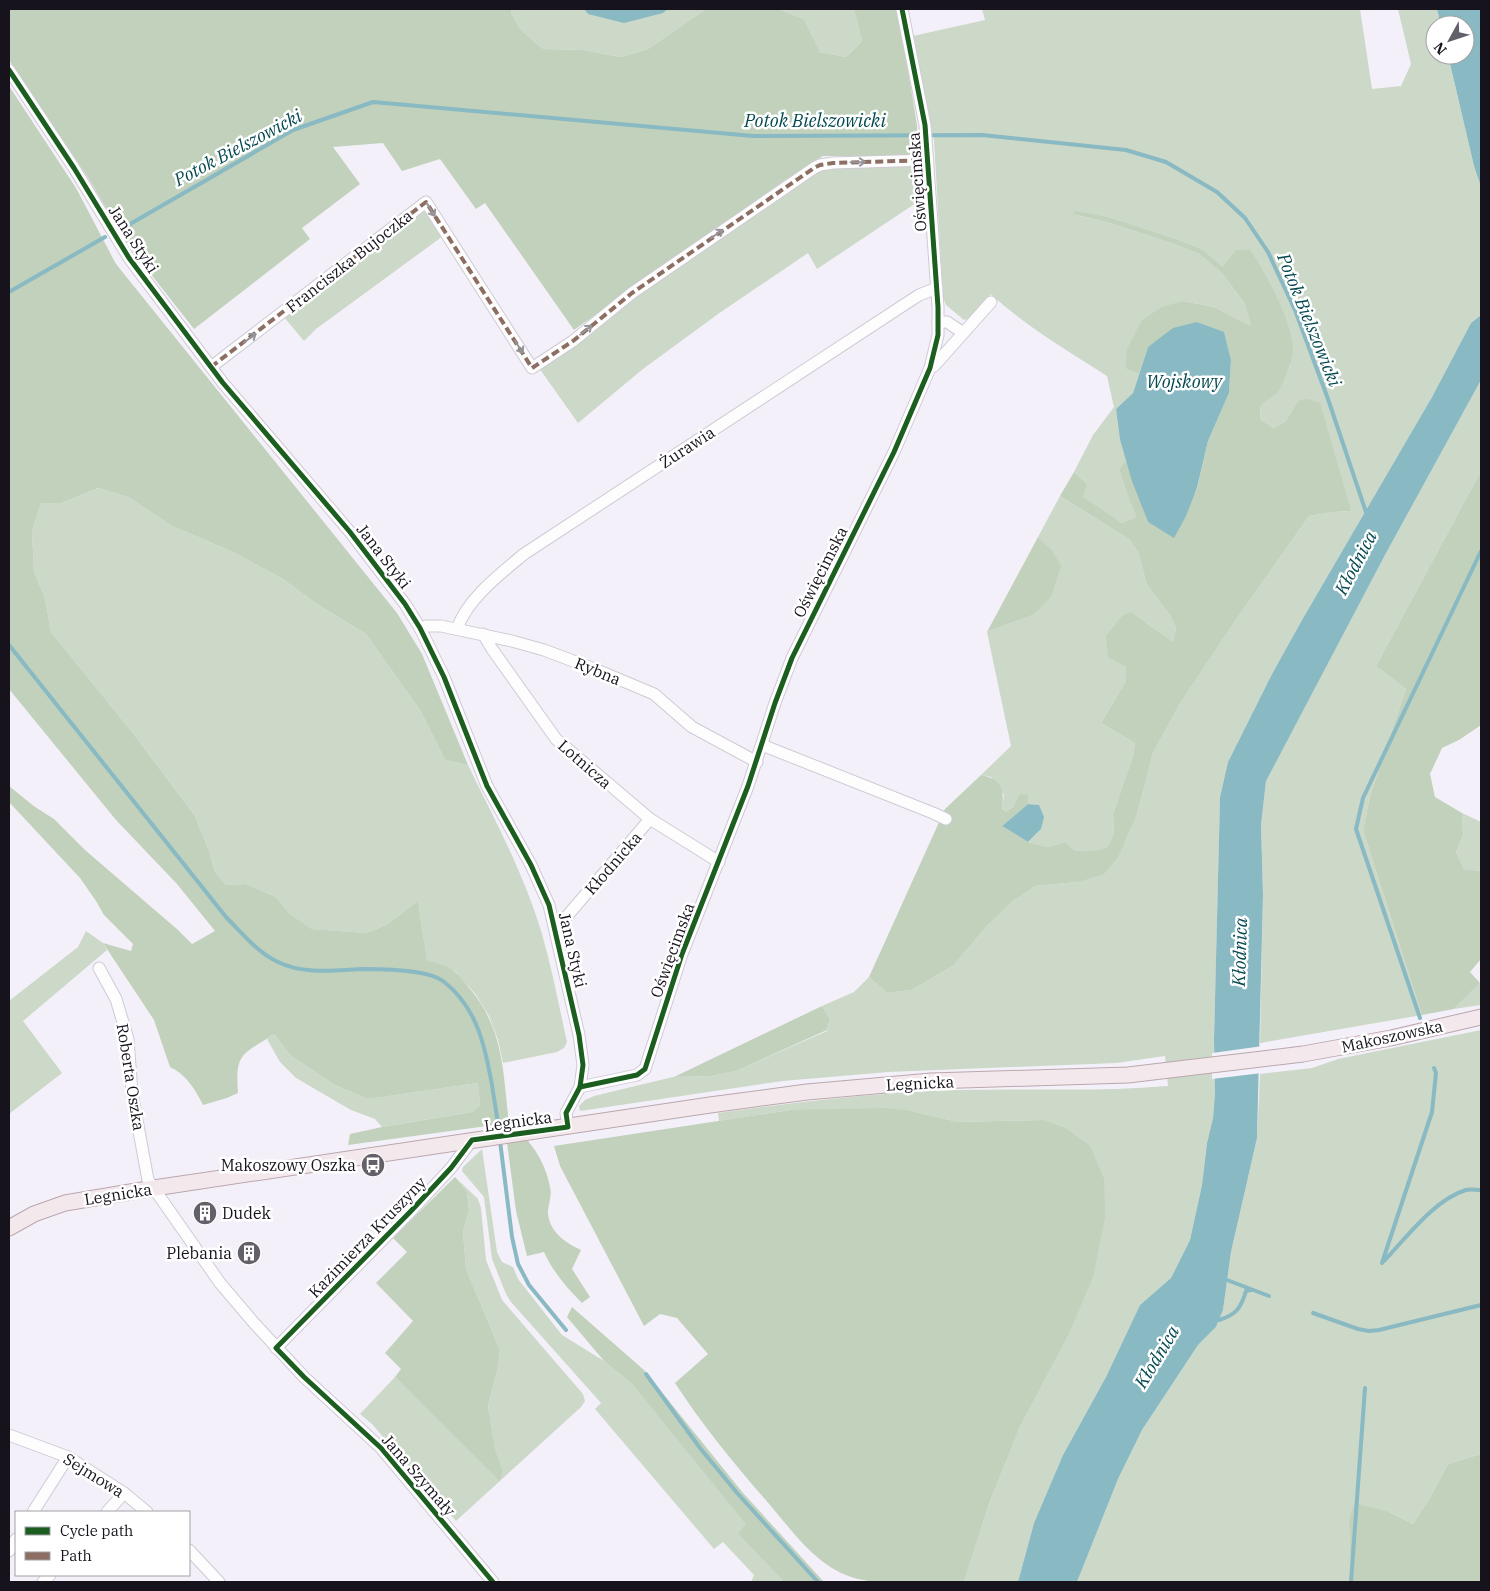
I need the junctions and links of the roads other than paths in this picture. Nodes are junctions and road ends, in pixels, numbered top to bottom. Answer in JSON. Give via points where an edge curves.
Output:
{"nodes":[{"id":1,"x":902,"y":9,"type":"edge"},
{"id":2,"x":9,"y":70,"type":"edge"},
{"id":3,"x":928,"y":160,"type":"junction"},
{"id":4,"x":937,"y":288,"type":"junction"},
{"id":5,"x":991,"y":302,"type":"dead end"},
{"id":6,"x":938,"y":322,"type":"junction"},
{"id":7,"x":962,"y":332,"type":"junction"},
{"id":8,"x":211,"y":367,"type":"junction"},
{"id":9,"x":925,"y":380,"type":"junction"},
{"id":10,"x":420,"y":628,"type":"junction"},
{"id":11,"x":457,"y":629,"type":"junction"},
{"id":12,"x":484,"y":634,"type":"junction"},
{"id":13,"x":762,"y":746,"type":"junction"},
{"id":14,"x":757,"y":762,"type":"junction"},
{"id":15,"x":650,"y":819,"type":"junction"},
{"id":16,"x":946,"y":819,"type":"dead end"},
{"id":17,"x":719,"y":862,"type":"junction"},
{"id":18,"x":556,"y":929,"type":"junction"},
{"id":19,"x":99,"y":968,"type":"dead end"},
{"id":20,"x":1481,"y":1017,"type":"edge"},
{"id":21,"x":1303,"y":1054,"type":"joint"},
{"id":22,"x":580,"y":1086,"type":"junction"},
{"id":23,"x":568,"y":1126,"type":"junction"},
{"id":24,"x":477,"y":1140,"type":"junction"},
{"id":25,"x":154,"y":1188,"type":"junction"},
{"id":26,"x":9,"y":1228,"type":"edge"},
{"id":27,"x":276,"y":1348,"type":"junction"},
{"id":28,"x":9,"y":1435,"type":"edge"},
{"id":29,"x":68,"y":1457,"type":"junction"},
{"id":30,"x":124,"y":1493,"type":"junction"},
{"id":31,"x":34,"y":1511,"type":"edge"},
{"id":32,"x":108,"y":1511,"type":"edge"},
{"id":33,"x":147,"y":1511,"type":"edge"},
{"id":34,"x":190,"y":1551,"type":"edge"},
{"id":35,"x":219,"y":1582,"type":"edge"},
{"id":36,"x":493,"y":1582,"type":"edge"}],
"edges":[{"from":1,"to":3,"type":"street","name":"Oświęcimska","via":[[925,125]]},
{"from":2,"to":8,"type":"street","name":"Jana Styki","via":[[129,258]]},
{"from":3,"to":4,"type":"street","name":"Oświęcimska"},
{"from":8,"to":3,"type":"street","name":"Franciszka Bujoczka","one_way":true,"via":[[426,202],[532,368],[579,336],[632,293],[814,168],[833,163]]},
{"from":4,"to":6,"type":"street","name":"Oświęcimska"},
{"from":4,"to":11,"type":"street","name":"Żurawia","via":[[919,295],[524,554],[489,585],[463,616]]},
{"from":5,"to":7,"type":"street","name":"Oświęcimska"},
{"from":6,"to":7,"type":"street","via":[[948,322]]},
{"from":6,"to":9,"type":"street","name":"Oświęcimska","via":[[934,357]]},
{"from":7,"to":9,"type":"street","name":"Oświęcimska"},
{"from":8,"to":10,"type":"street","name":"Jana Styki","via":[[350,532]]},
{"from":9,"to":13,"type":"street","name":"Oświęcimska","via":[[894,452],[803,634]]},
{"from":10,"to":11,"type":"street","name":"Rybna","via":[[433,625]]},
{"from":10,"to":18,"type":"street","name":"Jana Styki","via":[[444,677],[487,786],[538,879]]},
{"from":11,"to":12,"type":"street","name":"Rybna"},
{"from":12,"to":14,"type":"street","name":"Rybna","via":[[550,652],[649,692],[692,727]]},
{"from":12,"to":15,"type":"street","name":"Lotnicza","via":[[551,734]]},
{"from":13,"to":14,"type":"street","name":"Oświęcimska"},
{"from":13,"to":16,"type":"street"},
{"from":14,"to":17,"type":"street","name":"Oświęcimska"},
{"from":15,"to":17,"type":"street","name":"Lotnicza"},
{"from":15,"to":18,"type":"street","name":"Kłodnicka"},
{"from":17,"to":22,"type":"street","name":"Oświęcimska","via":[[682,954],[645,1069],[637,1074]]},
{"from":18,"to":22,"type":"street","name":"Jana Styki","via":[[582,1056],[584,1070]]},
{"from":19,"to":25,"type":"street","name":"Roberta Oszka","via":[[116,999],[128,1039],[132,1093],[148,1180]]},
{"from":20,"to":21,"type":"main road","name":"Makoszowska"},
{"from":21,"to":23,"type":"main road","name":"Legnicka","via":[[1159,1072],[871,1085]]},
{"from":22,"to":23,"type":"street","name":"Jana Styki","via":[[566,1113]]},
{"from":23,"to":24,"type":"main road","name":"Legnicka"},
{"from":24,"to":25,"type":"main road","name":"Legnicka"},
{"from":24,"to":27,"type":"street","name":"Kazimierza Kruszyny"},
{"from":25,"to":26,"type":"main road","name":"Legnicka","via":[[65,1203],[34,1214]]},
{"from":25,"to":27,"type":"street","name":"Jana Szymały","via":[[220,1283]]},
{"from":27,"to":36,"type":"street","name":"Jana Szymały","via":[[381,1448]]},
{"from":28,"to":29,"type":"street","name":"Sejmowa"},
{"from":29,"to":30,"type":"street","name":"Sejmowa"},
{"from":29,"to":31,"type":"street"},
{"from":30,"to":32,"type":"street"},
{"from":30,"to":33,"type":"street","name":"Sejmowa"},
{"from":34,"to":35,"type":"street"}]}
